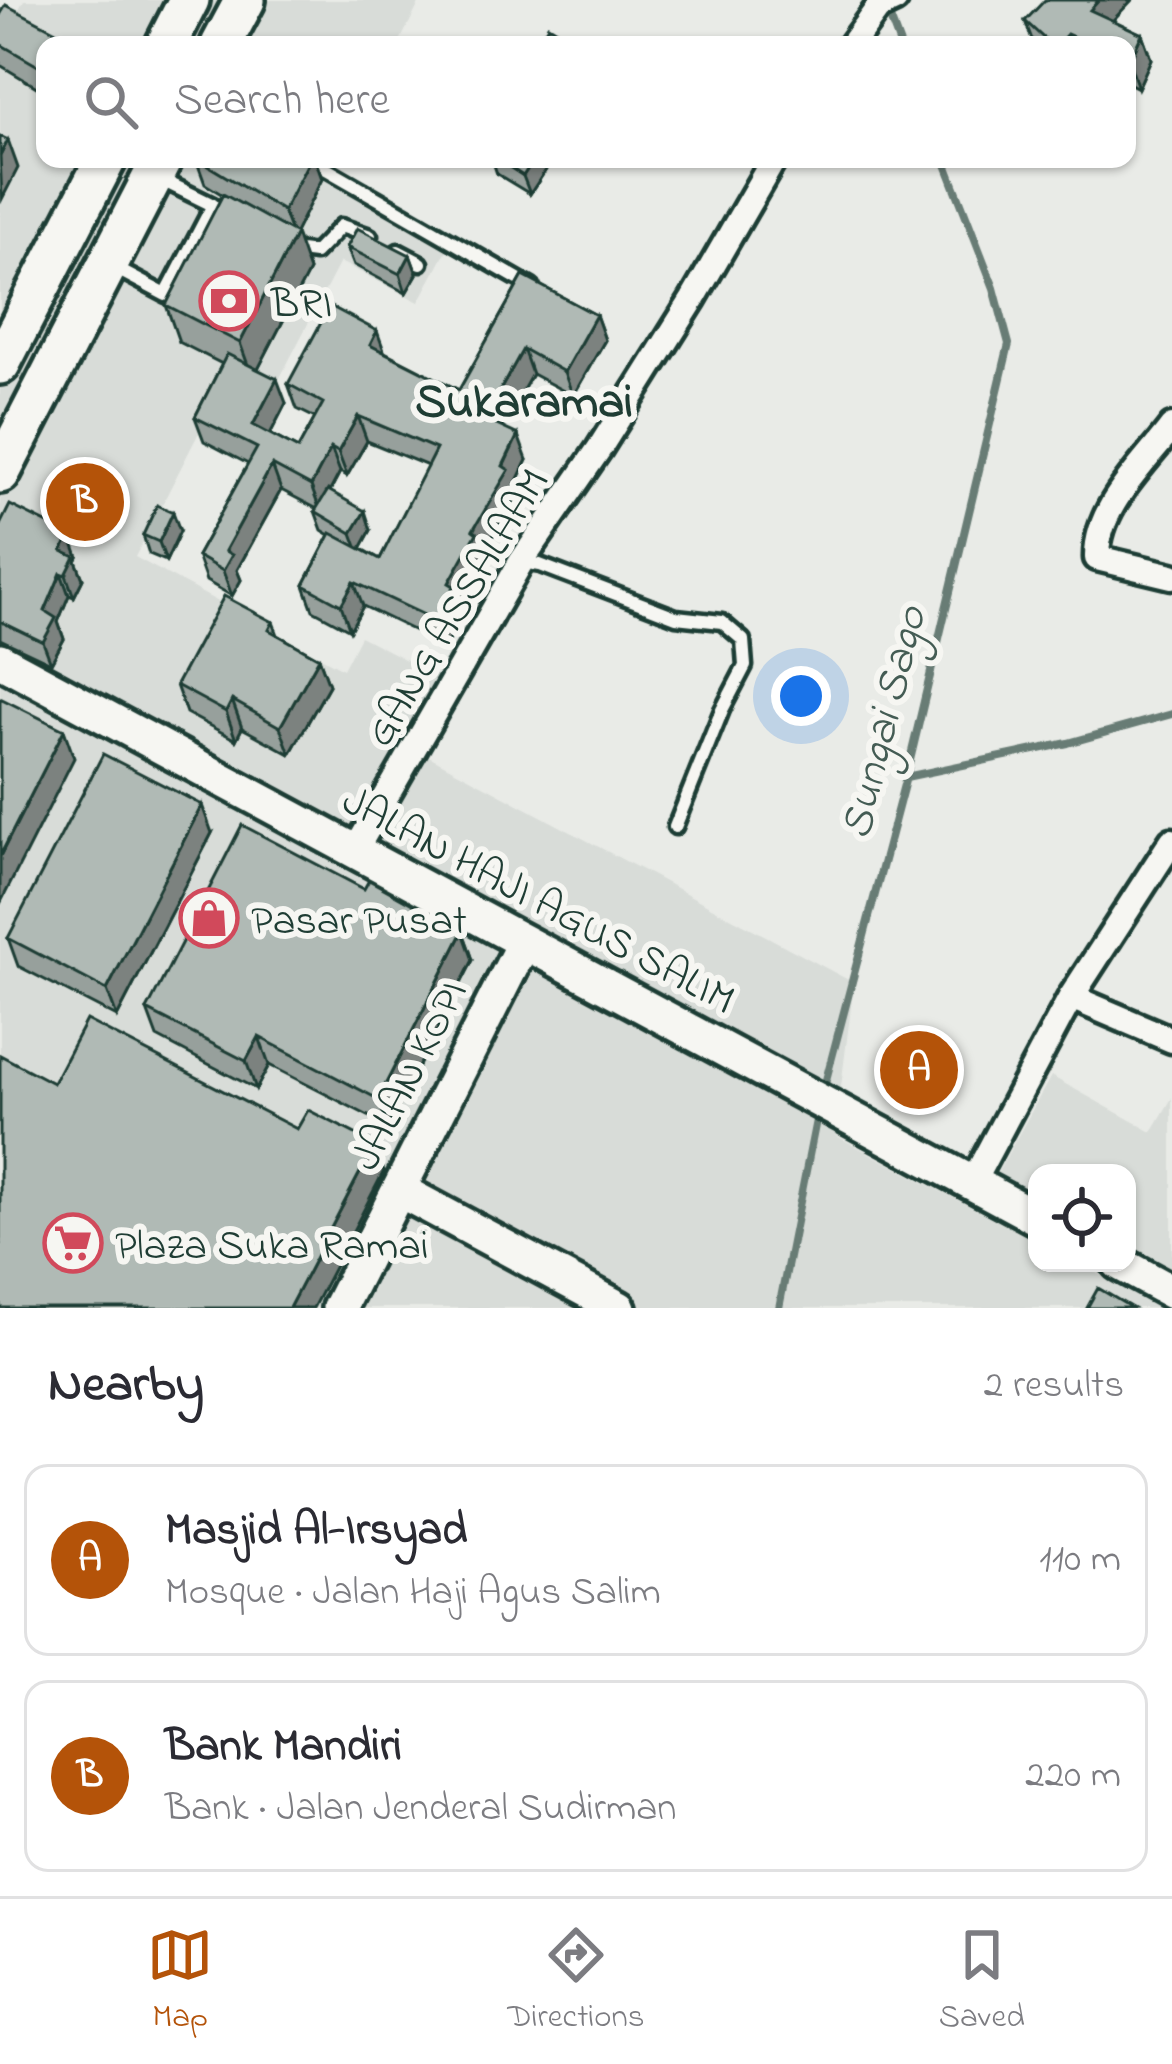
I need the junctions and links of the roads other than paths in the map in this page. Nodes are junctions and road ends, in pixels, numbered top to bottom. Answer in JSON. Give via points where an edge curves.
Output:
{"nodes":[{"id":1,"x":189,"y":0,"type":"edge"},
{"id":2,"x":245,"y":0,"type":"edge"},
{"id":3,"x":895,"y":0,"type":"edge"},
{"id":4,"x":171,"y":36,"type":"edge"},
{"id":5,"x":226,"y":36,"type":"edge"},
{"id":6,"x":858,"y":36,"type":"edge"},
{"id":7,"x":101,"y":168,"type":"edge"},
{"id":8,"x":157,"y":168,"type":"edge"},
{"id":9,"x":159,"y":168,"type":"edge"},
{"id":10,"x":325,"y":168,"type":"edge"},
{"id":11,"x":769,"y":168,"type":"edge"},
{"id":12,"x":212,"y":206,"type":"junction"},
{"id":13,"x":233,"y":217,"type":"edge"},
{"id":14,"x":274,"y":240,"type":"edge"},
{"id":15,"x":421,"y":263,"type":"dead end"},
{"id":16,"x":108,"y":265,"type":"junction"},
{"id":17,"x":537,"y":290,"type":"edge"},
{"id":18,"x":0,"y":364,"type":"edge"},
{"id":19,"x":1172,"y":427,"type":"edge"},
{"id":20,"x":0,"y":473,"type":"edge"},
{"id":21,"x":521,"y":562,"type":"junction"},
{"id":22,"x":1172,"y":576,"type":"edge"},
{"id":23,"x":0,"y":660,"type":"edge"},
{"id":24,"x":675,"y":827,"type":"dead end"},
{"id":25,"x":1172,"y":841,"type":"edge"},
{"id":26,"x":356,"y":849,"type":"junction"},
{"id":27,"x":523,"y":944,"type":"junction"},
{"id":28,"x":1071,"y":997,"type":"junction"},
{"id":29,"x":1172,"y":1040,"type":"edge"},
{"id":30,"x":972,"y":1183,"type":"junction"},
{"id":31,"x":399,"y":1190,"type":"junction"},
{"id":32,"x":1028,"y":1213,"type":"edge"},
{"id":33,"x":1135,"y":1272,"type":"edge"},
{"id":34,"x":1172,"y":1292,"type":"edge"},
{"id":35,"x":339,"y":1308,"type":"edge"},
{"id":36,"x":619,"y":1308,"type":"edge"}],
"edges":[{"from":1,"to":4,"type":"main road"},
{"from":2,"to":5,"type":"main road"},
{"from":3,"to":6,"type":"street","via":[[878,8]]},
{"from":7,"to":18,"type":"main road"},
{"from":8,"to":16,"type":"main road"},
{"from":9,"to":12,"type":"lane"},
{"from":10,"to":17,"type":"lane"},
{"from":11,"to":21,"type":"street","name":"GANG ASSALAAM","via":[[658,356]]},
{"from":12,"to":13,"type":"lane"},
{"from":12,"to":16,"type":"lane","via":[[166,295]]},
{"from":14,"to":15,"type":"lane","via":[[310,254],[347,226]]},
{"from":16,"to":20,"type":"main road"},
{"from":19,"to":22,"type":"street","via":[[1107,509],[1096,545],[1096,558]]},
{"from":21,"to":24,"type":"lane","via":[[676,617],[722,622],[743,640],[745,666]]},
{"from":21,"to":26,"type":"street","name":"GANG ASSALAAM"},
{"from":23,"to":26,"type":"street","name":"JALAN HAJI AGUS SALIM"},
{"from":25,"to":28,"type":"street"},
{"from":26,"to":27,"type":"street","name":"JALAN HAJI AGUS SALIM"},
{"from":27,"to":30,"type":"street","name":"JALAN HAJI AGUS SALIM"},
{"from":27,"to":31,"type":"street","name":"JALAN KOPI"},
{"from":28,"to":29,"type":"street"},
{"from":28,"to":30,"type":"street"},
{"from":30,"to":32,"type":"street","name":"JALAN HAJI AGUS SALIM"},
{"from":31,"to":35,"type":"street","name":"JALAN KOPI"},
{"from":31,"to":36,"type":"street"},
{"from":33,"to":34,"type":"street"}]}
